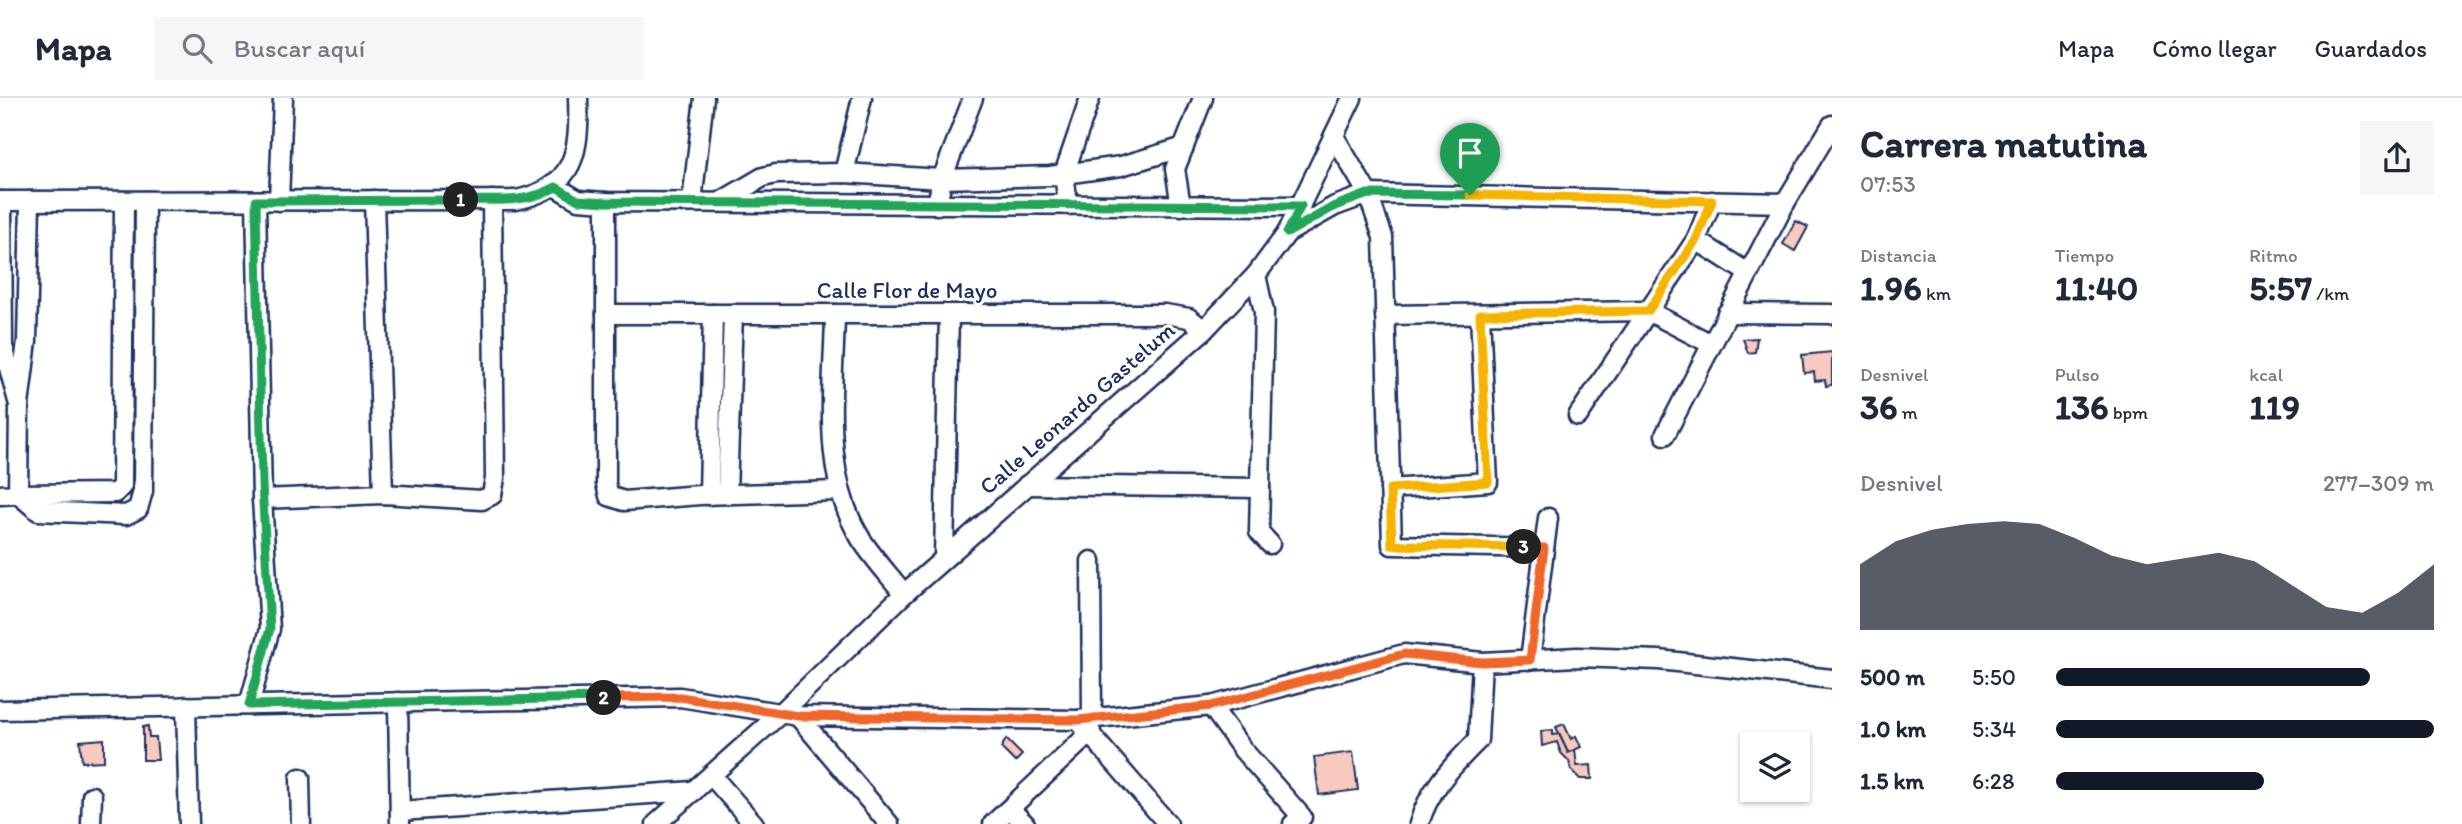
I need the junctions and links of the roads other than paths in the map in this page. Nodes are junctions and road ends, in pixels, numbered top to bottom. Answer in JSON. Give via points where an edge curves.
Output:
{"nodes":[{"id":1,"x":283,"y":98,"type":"edge"},
{"id":2,"x":578,"y":98,"type":"edge"},
{"id":3,"x":704,"y":98,"type":"edge"},
{"id":4,"x":862,"y":98,"type":"edge"},
{"id":5,"x":973,"y":98,"type":"edge"},
{"id":6,"x":1090,"y":98,"type":"edge"},
{"id":7,"x":1203,"y":98,"type":"edge"},
{"id":8,"x":1352,"y":98,"type":"edge"},
{"id":9,"x":1830,"y":135,"type":"edge"},
{"id":10,"x":1334,"y":136,"type":"junction"},
{"id":11,"x":1184,"y":147,"type":"junction"},
{"id":12,"x":844,"y":173,"type":"junction"},
{"id":13,"x":1064,"y":174,"type":"junction"},
{"id":14,"x":942,"y":179,"type":"junction"},
{"id":15,"x":556,"y":187,"type":"junction"},
{"id":16,"x":1368,"y":194,"type":"junction"},
{"id":17,"x":492,"y":200,"type":"junction"},
{"id":18,"x":1,"y":201,"type":"edge"},
{"id":19,"x":30,"y":201,"type":"junction"},
{"id":20,"x":124,"y":201,"type":"junction"},
{"id":21,"x":145,"y":201,"type":"junction"},
{"id":22,"x":256,"y":201,"type":"junction"},
{"id":23,"x":279,"y":201,"type":"junction"},
{"id":24,"x":374,"y":201,"type":"junction"},
{"id":25,"x":1712,"y":201,"type":"junction"},
{"id":26,"x":606,"y":202,"type":"junction"},
{"id":27,"x":692,"y":202,"type":"junction"},
{"id":28,"x":719,"y":203,"type":"junction"},
{"id":29,"x":1785,"y":203,"type":"junction"},
{"id":30,"x":937,"y":205,"type":"junction"},
{"id":31,"x":1068,"y":205,"type":"junction"},
{"id":32,"x":1181,"y":206,"type":"junction"},
{"id":33,"x":1301,"y":206,"type":"junction"},
{"id":34,"x":1287,"y":233,"type":"junction"},
{"id":35,"x":1696,"y":240,"type":"junction"},
{"id":36,"x":1748,"y":273,"type":"junction"},
{"id":37,"x":1256,"y":275,"type":"junction"},
{"id":38,"x":1648,"y":311,"type":"junction"},
{"id":39,"x":1727,"y":313,"type":"junction"},
{"id":40,"x":606,"y":314,"type":"junction"},
{"id":41,"x":713,"y":314,"type":"junction"},
{"id":42,"x":733,"y":314,"type":"junction"},
{"id":43,"x":835,"y":314,"type":"junction"},
{"id":44,"x":949,"y":314,"type":"junction"},
{"id":45,"x":1480,"y":314,"type":"junction"},
{"id":46,"x":1832,"y":314,"type":"edge"},
{"id":47,"x":1385,"y":315,"type":"junction"},
{"id":48,"x":1204,"y":330,"type":"junction"},
{"id":49,"x":1711,"y":344,"type":"junction"},
{"id":50,"x":19,"y":405,"type":"junction"},
{"id":51,"x":1578,"y":416,"type":"dead end"},
{"id":52,"x":1665,"y":435,"type":"dead end"},
{"id":53,"x":1027,"y":485,"type":"junction"},
{"id":54,"x":1260,"y":488,"type":"junction"},
{"id":55,"x":1390,"y":489,"type":"junction"},
{"id":56,"x":839,"y":491,"type":"junction"},
{"id":57,"x":18,"y":494,"type":"junction"},
{"id":58,"x":383,"y":494,"type":"junction"},
{"id":59,"x":718,"y":494,"type":"junction"},
{"id":60,"x":0,"y":495,"type":"edge"},
{"id":61,"x":262,"y":499,"type":"junction"},
{"id":62,"x":1548,"y":518,"type":"dead end"},
{"id":63,"x":1270,"y":544,"type":"dead end"},
{"id":64,"x":1544,"y":548,"type":"junction"},
{"id":65,"x":944,"y":558,"type":"junction"},
{"id":66,"x":1091,"y":561,"type":"dead end"},
{"id":67,"x":904,"y":594,"type":"junction"},
{"id":68,"x":1530,"y":660,"type":"junction"},
{"id":69,"x":1482,"y":662,"type":"junction"},
{"id":70,"x":1832,"y":678,"type":"edge"},
{"id":71,"x":398,"y":702,"type":"junction"},
{"id":72,"x":249,"y":705,"type":"junction"},
{"id":73,"x":186,"y":706,"type":"junction"},
{"id":74,"x":1211,"y":706,"type":"junction"},
{"id":75,"x":0,"y":710,"type":"edge"},
{"id":76,"x":789,"y":714,"type":"junction"},
{"id":77,"x":1087,"y":723,"type":"junction"},
{"id":78,"x":711,"y":775,"type":"junction"},
{"id":79,"x":300,"y":778,"type":"dead end"},
{"id":80,"x":694,"y":790,"type":"junction"},
{"id":81,"x":92,"y":796,"type":"dead end"},
{"id":82,"x":1010,"y":809,"type":"junction"},
{"id":83,"x":400,"y":818,"type":"edge"},
{"id":84,"x":1301,"y":822,"type":"edge"},
{"id":85,"x":91,"y":824,"type":"edge"},
{"id":86,"x":189,"y":824,"type":"edge"},
{"id":87,"x":301,"y":824,"type":"edge"},
{"id":88,"x":656,"y":824,"type":"edge"},
{"id":89,"x":754,"y":824,"type":"edge"},
{"id":90,"x":889,"y":824,"type":"edge"},
{"id":91,"x":993,"y":824,"type":"edge"},
{"id":92,"x":1025,"y":824,"type":"edge"},
{"id":93,"x":1168,"y":824,"type":"edge"},
{"id":94,"x":1419,"y":824,"type":"edge"}],
"edges":[{"from":1,"to":23,"type":"street"},
{"from":2,"to":15,"type":"street","via":[[579,131],[571,163]]},
{"from":3,"to":27,"type":"street"},
{"from":4,"to":12,"type":"street"},
{"from":5,"to":14,"type":"street"},
{"from":6,"to":13,"type":"street"},
{"from":7,"to":11,"type":"street"},
{"from":8,"to":10,"type":"street","name":"Calle Leonardo Gastelum"},
{"from":9,"to":29,"type":"street"},
{"from":10,"to":16,"type":"street"},
{"from":10,"to":33,"type":"street","name":"Calle Leonardo Gastelum"},
{"from":11,"to":13,"type":"street","via":[[1121,166]]},
{"from":11,"to":32,"type":"street","via":[[1175,169]]},
{"from":12,"to":14,"type":"street"},
{"from":12,"to":28,"type":"street","via":[[763,177]]},
{"from":13,"to":14,"type":"street"},
{"from":13,"to":31,"type":"street"},
{"from":14,"to":30,"type":"street"},
{"from":15,"to":17,"type":"street","via":[[541,195]]},
{"from":15,"to":26,"type":"street","via":[[578,200]]},
{"from":16,"to":25,"type":"street"},
{"from":16,"to":34,"type":"street","via":[[1335,206]]},
{"from":16,"to":47,"type":"street","via":[[1383,237]]},
{"from":17,"to":24,"type":"street"},
{"from":17,"to":58,"type":"street","via":[[492,495],[482,500]]},
{"from":18,"to":19,"type":"street"},
{"from":18,"to":50,"type":"street","via":[[3,346]]},
{"from":19,"to":20,"type":"street"},
{"from":19,"to":50,"type":"street","via":[[27,341]]},
{"from":20,"to":21,"type":"street"},
{"from":20,"to":57,"type":"street","via":[[122,486],[115,493]]},
{"from":21,"to":22,"type":"street"},
{"from":21,"to":57,"type":"street","via":[[143,491],[138,509],[126,515],[38,511]]},
{"from":22,"to":23,"type":"street"},
{"from":22,"to":61,"type":"street"},
{"from":23,"to":24,"type":"street"},
{"from":24,"to":58,"type":"street"},
{"from":25,"to":29,"type":"street"},
{"from":25,"to":35,"type":"street"},
{"from":26,"to":27,"type":"street"},
{"from":26,"to":40,"type":"street"},
{"from":27,"to":28,"type":"street"},
{"from":28,"to":30,"type":"street"},
{"from":29,"to":36,"type":"street"},
{"from":30,"to":31,"type":"street"},
{"from":31,"to":32,"type":"street"},
{"from":32,"to":33,"type":"street"},
{"from":33,"to":34,"type":"street","name":"Calle Leonardo Gastelum"},
{"from":34,"to":37,"type":"street","name":"Calle Leonardo Gastelum"},
{"from":35,"to":36,"type":"street"},
{"from":35,"to":38,"type":"street"},
{"from":36,"to":39,"type":"street"},
{"from":37,"to":48,"type":"street","name":"Calle Leonardo Gastelum"},
{"from":37,"to":54,"type":"street","via":[[1264,312]]},
{"from":38,"to":45,"type":"street"},
{"from":38,"to":49,"type":"street"},
{"from":38,"to":51,"type":"street"},
{"from":39,"to":46,"type":"street"},
{"from":39,"to":49,"type":"street"},
{"from":40,"to":41,"type":"street","name":"Calle Flor de Mayo"},
{"from":40,"to":59,"type":"street","via":[[609,496],[624,501]]},
{"from":41,"to":42,"type":"street","name":"Calle Flor de Mayo"},
{"from":41,"to":59,"type":"street"},
{"from":42,"to":43,"type":"street","name":"Calle Flor de Mayo"},
{"from":42,"to":59,"type":"street"},
{"from":43,"to":44,"type":"street","name":"Calle Flor de Mayo"},
{"from":43,"to":56,"type":"street","via":[[834,447]]},
{"from":44,"to":48,"type":"street","name":"Calle Flor de Mayo","via":[[1165,314],[1189,318]]},
{"from":44,"to":65,"type":"street"},
{"from":45,"to":47,"type":"street"},
{"from":45,"to":55,"type":"street","via":[[1488,482]]},
{"from":47,"to":55,"type":"street"},
{"from":48,"to":53,"type":"street","name":"Calle Leonardo Gastelum"},
{"from":49,"to":52,"type":"street"},
{"from":50,"to":57,"type":"street"},
{"from":53,"to":54,"type":"street"},
{"from":53,"to":65,"type":"street","name":"Calle Leonardo Gastelum"},
{"from":54,"to":63,"type":"street","via":[[1259,532]]},
{"from":55,"to":64,"type":"street","via":[[1392,545]]},
{"from":56,"to":59,"type":"street"},
{"from":56,"to":67,"type":"street","via":[[860,539]]},
{"from":57,"to":60,"type":"street"},
{"from":58,"to":61,"type":"street"},
{"from":61,"to":72,"type":"street","via":[[270,629]]},
{"from":62,"to":64,"type":"street"},
{"from":64,"to":68,"type":"street"},
{"from":65,"to":67,"type":"street","name":"Calle Leonardo Gastelum"},
{"from":66,"to":77,"type":"street"},
{"from":67,"to":76,"type":"street","name":"Calle Leonardo Gastelum"},
{"from":68,"to":69,"type":"street"},
{"from":68,"to":70,"type":"street","via":[[1577,657],[1683,662]]},
{"from":69,"to":74,"type":"street","via":[[1404,654]]},
{"from":69,"to":94,"type":"street","via":[[1478,740],[1443,776],[1424,804]]},
{"from":71,"to":72,"type":"street"},
{"from":71,"to":76,"type":"street","via":[[680,697]]},
{"from":71,"to":83,"type":"street"},
{"from":72,"to":73,"type":"street"},
{"from":73,"to":75,"type":"street"},
{"from":73,"to":86,"type":"street"},
{"from":74,"to":77,"type":"street"},
{"from":74,"to":84,"type":"street"},
{"from":76,"to":77,"type":"street"},
{"from":76,"to":78,"type":"street","name":"Calle Leonardo Gastelum"},
{"from":76,"to":90,"type":"street"},
{"from":77,"to":82,"type":"street"},
{"from":77,"to":93,"type":"street"},
{"from":78,"to":80,"type":"street","name":"Calle Leonardo Gastelum"},
{"from":78,"to":89,"type":"street"},
{"from":79,"to":87,"type":"street"},
{"from":80,"to":83,"type":"street"},
{"from":80,"to":88,"type":"street","name":"Calle Leonardo Gastelum"},
{"from":81,"to":85,"type":"street"},
{"from":82,"to":91,"type":"street"},
{"from":82,"to":92,"type":"street"}]}
